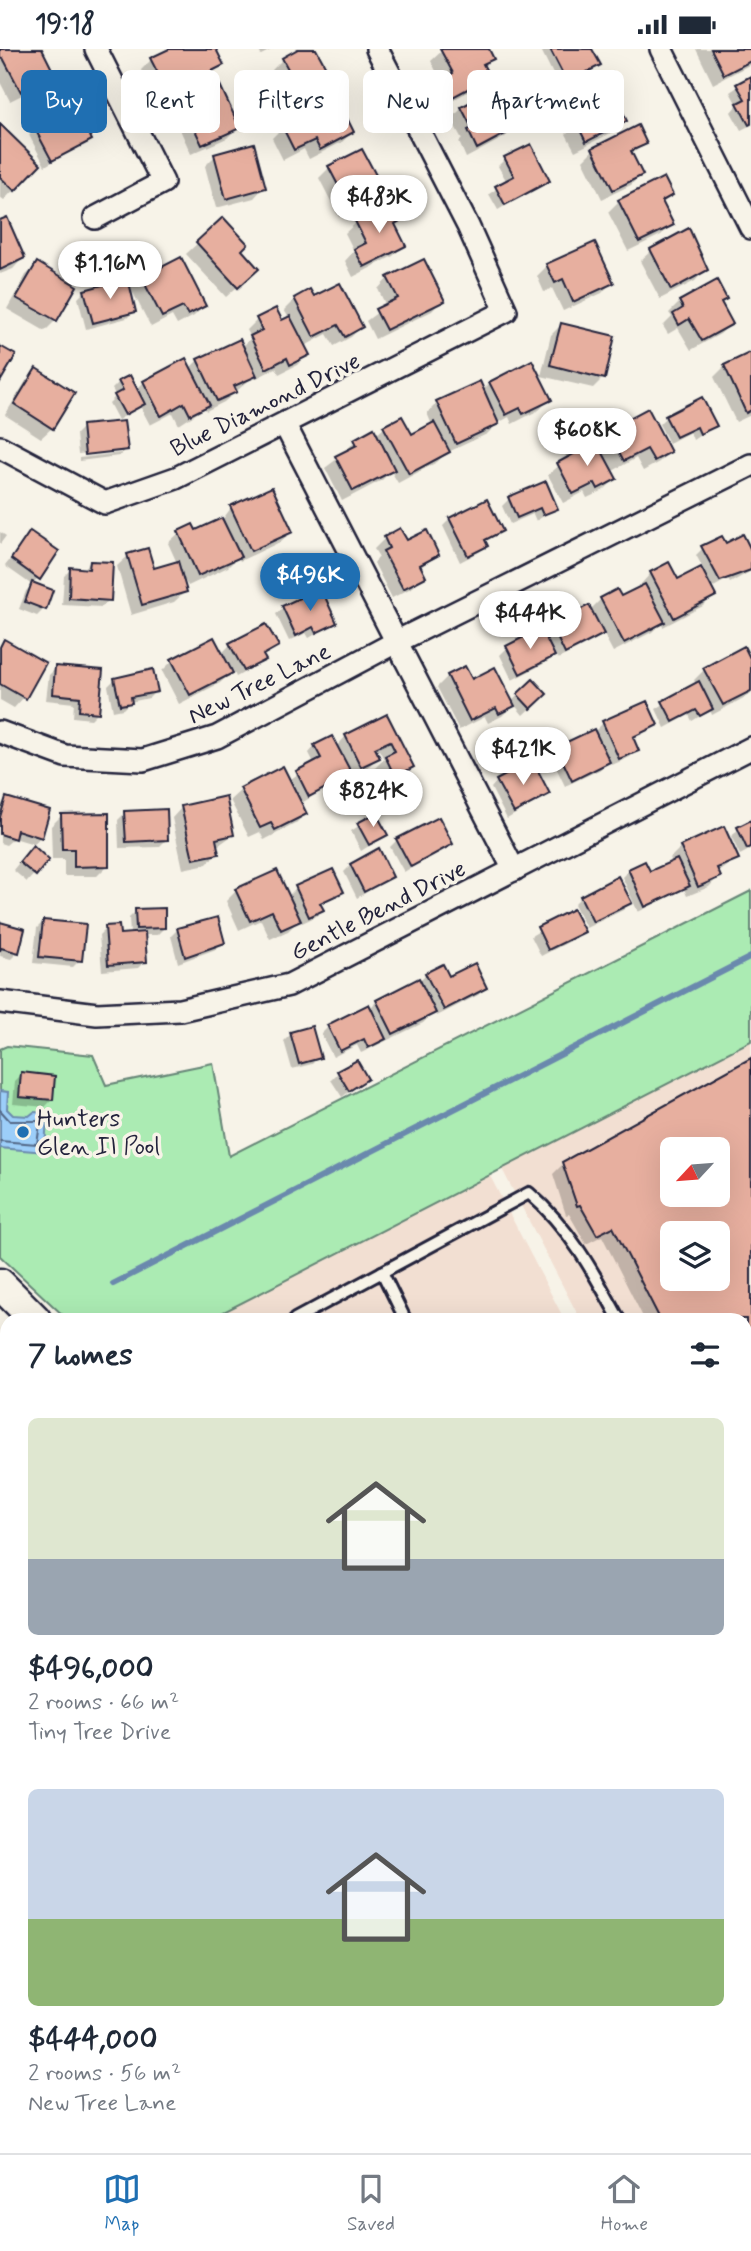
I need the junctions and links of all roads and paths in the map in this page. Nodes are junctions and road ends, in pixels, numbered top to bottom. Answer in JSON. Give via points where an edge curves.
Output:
{"nodes":[{"id":1,"x":96,"y":49,"type":"edge"},
{"id":2,"x":377,"y":49,"type":"edge"},
{"id":3,"x":661,"y":49,"type":"edge"},
{"id":4,"x":95,"y":218,"type":"dead end"},
{"id":5,"x":751,"y":228,"type":"edge"},
{"id":6,"x":285,"y":425,"type":"junction"},
{"id":7,"x":0,"y":447,"type":"edge"},
{"id":8,"x":751,"y":465,"type":"edge"},
{"id":9,"x":397,"y":642,"type":"junction"},
{"id":10,"x":0,"y":731,"type":"edge"},
{"id":11,"x":751,"y":748,"type":"edge"},
{"id":12,"x":514,"y":870,"type":"junction"},
{"id":13,"x":0,"y":1002,"type":"edge"},
{"id":14,"x":382,"y":1272,"type":"junction"},
{"id":15,"x":0,"y":1284,"type":"edge"},
{"id":16,"x":29,"y":1313,"type":"edge"},
{"id":17,"x":306,"y":1313,"type":"edge"},
{"id":18,"x":402,"y":1313,"type":"edge"},
{"id":19,"x":616,"y":1313,"type":"edge"}],
"edges":[{"from":1,"to":4,"type":"street","via":[[163,182]]},
{"from":2,"to":6,"type":"street","name":"Blue Diamond Drive","via":[[506,311]]},
{"from":3,"to":5,"type":"street"},
{"from":6,"to":7,"type":"street","name":"Blue Diamond Drive","via":[[176,478],[105,503]]},
{"from":6,"to":9,"type":"street"},
{"from":8,"to":9,"type":"street","name":"New Tree Lane"},
{"from":9,"to":10,"type":"street","name":"New Tree Lane","via":[[217,737],[143,760],[65,756]]},
{"from":9,"to":12,"type":"street"},
{"from":11,"to":12,"type":"street","name":"Gentle Bend Drive"},
{"from":12,"to":13,"type":"street","name":"Gentle Bend Drive","via":[[289,985],[180,1010],[97,1014]]},
{"from":14,"to":17,"type":"lane"},
{"from":14,"to":18,"type":"lane"},
{"from":14,"to":19,"type":"lane","via":[[529,1193],[550,1211],[587,1260]]},
{"from":15,"to":16,"type":"main road"}]}
